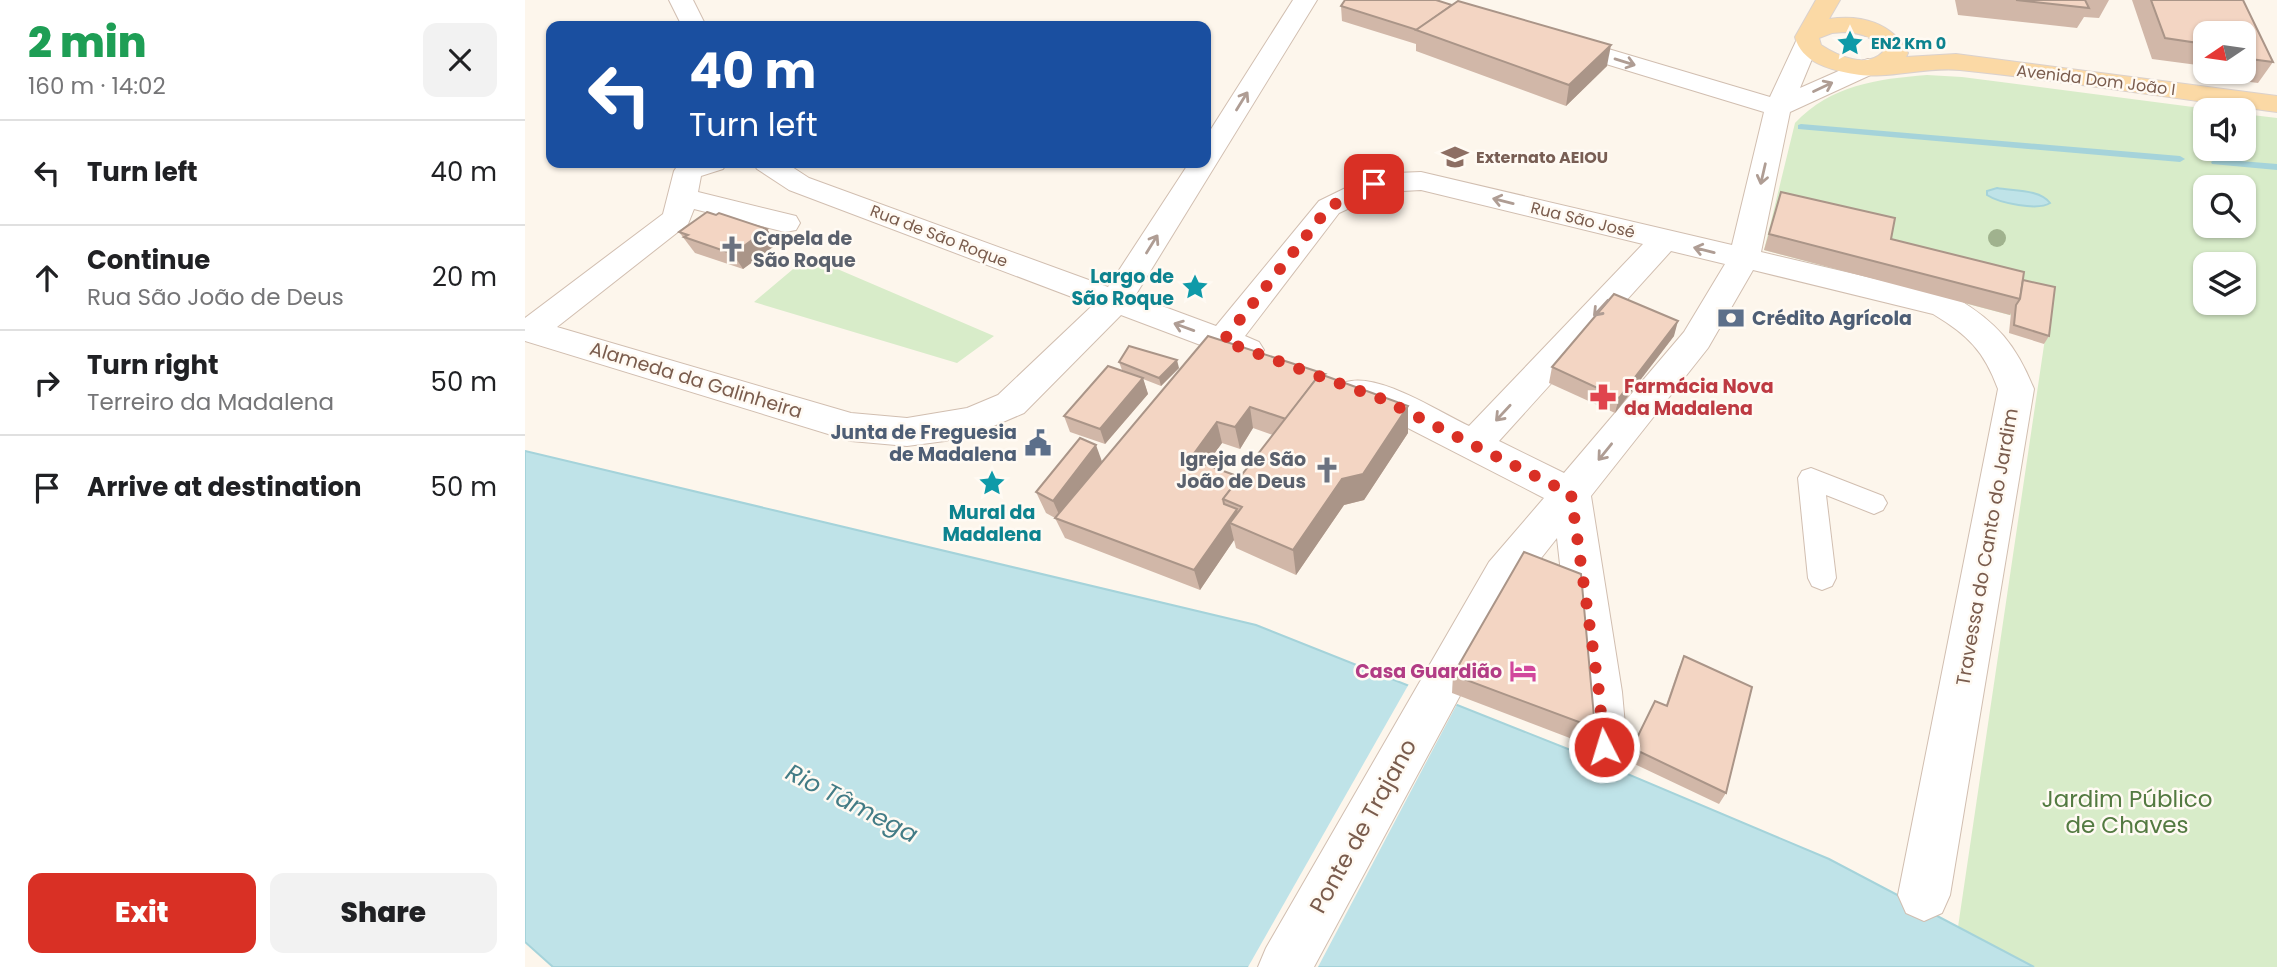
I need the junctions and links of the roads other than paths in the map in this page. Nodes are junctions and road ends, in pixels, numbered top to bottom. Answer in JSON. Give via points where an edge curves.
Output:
{"nodes":[{"id":1,"x":681,"y":0,"type":"edge"},
{"id":2,"x":1305,"y":0,"type":"edge"},
{"id":3,"x":1828,"y":0,"type":"edge"},
{"id":4,"x":1838,"y":0,"type":"edge"},
{"id":5,"x":692,"y":21,"type":"edge"},
{"id":6,"x":1875,"y":32,"type":"junction"},
{"id":7,"x":1539,"y":36,"type":"edge"},
{"id":8,"x":1808,"y":38,"type":"junction"},
{"id":9,"x":1956,"y":62,"type":"junction"},
{"id":10,"x":1872,"y":67,"type":"junction"},
{"id":11,"x":2277,"y":104,"type":"edge"},
{"id":12,"x":1778,"y":108,"type":"junction"},
{"id":13,"x":1211,"y":150,"type":"edge"},
{"id":14,"x":775,"y":168,"type":"edge"},
{"id":15,"x":1200,"y":168,"type":"edge"},
{"id":16,"x":686,"y":175,"type":"edge"},
{"id":17,"x":785,"y":223,"type":"dead end"},
{"id":18,"x":1664,"y":240,"type":"junction"},
{"id":19,"x":1744,"y":259,"type":"junction"},
{"id":20,"x":1115,"y":302,"type":"junction"},
{"id":21,"x":528,"y":330,"type":"edge"},
{"id":22,"x":1223,"y":341,"type":"junction"},
{"id":23,"x":1272,"y":359,"type":"edge"},
{"id":24,"x":1333,"y":381,"type":"edge"},
{"id":25,"x":1474,"y":445,"type":"junction"},
{"id":26,"x":1571,"y":494,"type":"junction"},
{"id":27,"x":1874,"y":503,"type":"dead end"},
{"id":28,"x":1822,"y":578,"type":"dead end"},
{"id":29,"x":1604,"y":747,"type":"dead end"},
{"id":30,"x":1924,"y":895,"type":"dead end"},
{"id":31,"x":1285,"y":967,"type":"edge"}],
"edges":[{"from":1,"to":5,"type":"street"},
{"from":13,"to":2,"type":"street","name":"Alameda da Galinheira","one_way":true},
{"from":3,"to":8,"type":"main road"},
{"from":4,"to":6,"type":"main road"},
{"from":6,"to":8,"type":"main road","via":[[1828,25]]},
{"from":6,"to":9,"type":"main road","name":"Avenida Dom João I"},
{"from":6,"to":10,"type":"main road","via":[[1889,40],[1896,53],[1887,63]]},
{"from":7,"to":12,"type":"street","one_way":true},
{"from":8,"to":10,"type":"main road","name":"Avenida Dom João I","via":[[1818,55],[1828,60]]},
{"from":8,"to":12,"type":"street","name":"Ponte de Trajano"},
{"from":9,"to":10,"type":"main road","name":"Avenida Dom João I"},
{"from":9,"to":11,"type":"main road","name":"Avenida Dom João I"},
{"from":12,"to":10,"type":"street","one_way":true},
{"from":12,"to":19,"type":"street","name":"Ponte de Trajano","one_way":true},
{"from":14,"to":20,"type":"street","name":"Rua de São Roque","via":[[799,184]]},
{"from":20,"to":15,"type":"street","name":"Alameda da Galinheira","one_way":true},
{"from":16,"to":17,"type":"street"},
{"from":16,"to":21,"type":"street","via":[[677,218]]},
{"from":19,"to":18,"type":"street","name":"Rua São José","one_way":true},
{"from":18,"to":22,"type":"street","name":"Rua São José","one_way":true,"via":[[1421,181],[1374,184],[1329,207]]},
{"from":18,"to":25,"type":"street","one_way":true},
{"from":19,"to":26,"type":"street","name":"Ponte de Trajano","one_way":true,"via":[[1696,340]]},
{"from":19,"to":30,"type":"street","name":"Travessa do Canto do Jardim","via":[[1944,306],[1991,338],[2016,389],[1976,543]]},
{"from":20,"to":21,"type":"street","name":"Alameda da Galinheira","via":[[1011,404],[976,419],[907,432],[851,427]]},
{"from":22,"to":20,"type":"street","name":"Rua de São Roque","one_way":true},
{"from":22,"to":23,"type":"street","name":"Rua de São Roque"},
{"from":24,"to":25,"type":"street","via":[[1382,399]]},
{"from":25,"to":26,"type":"street"},
{"from":26,"to":29,"type":"street"},
{"from":26,"to":31,"type":"street","name":"Ponte de Trajano","via":[[1504,574]]},
{"from":27,"to":28,"type":"lane","via":[[1811,478]]}]}
